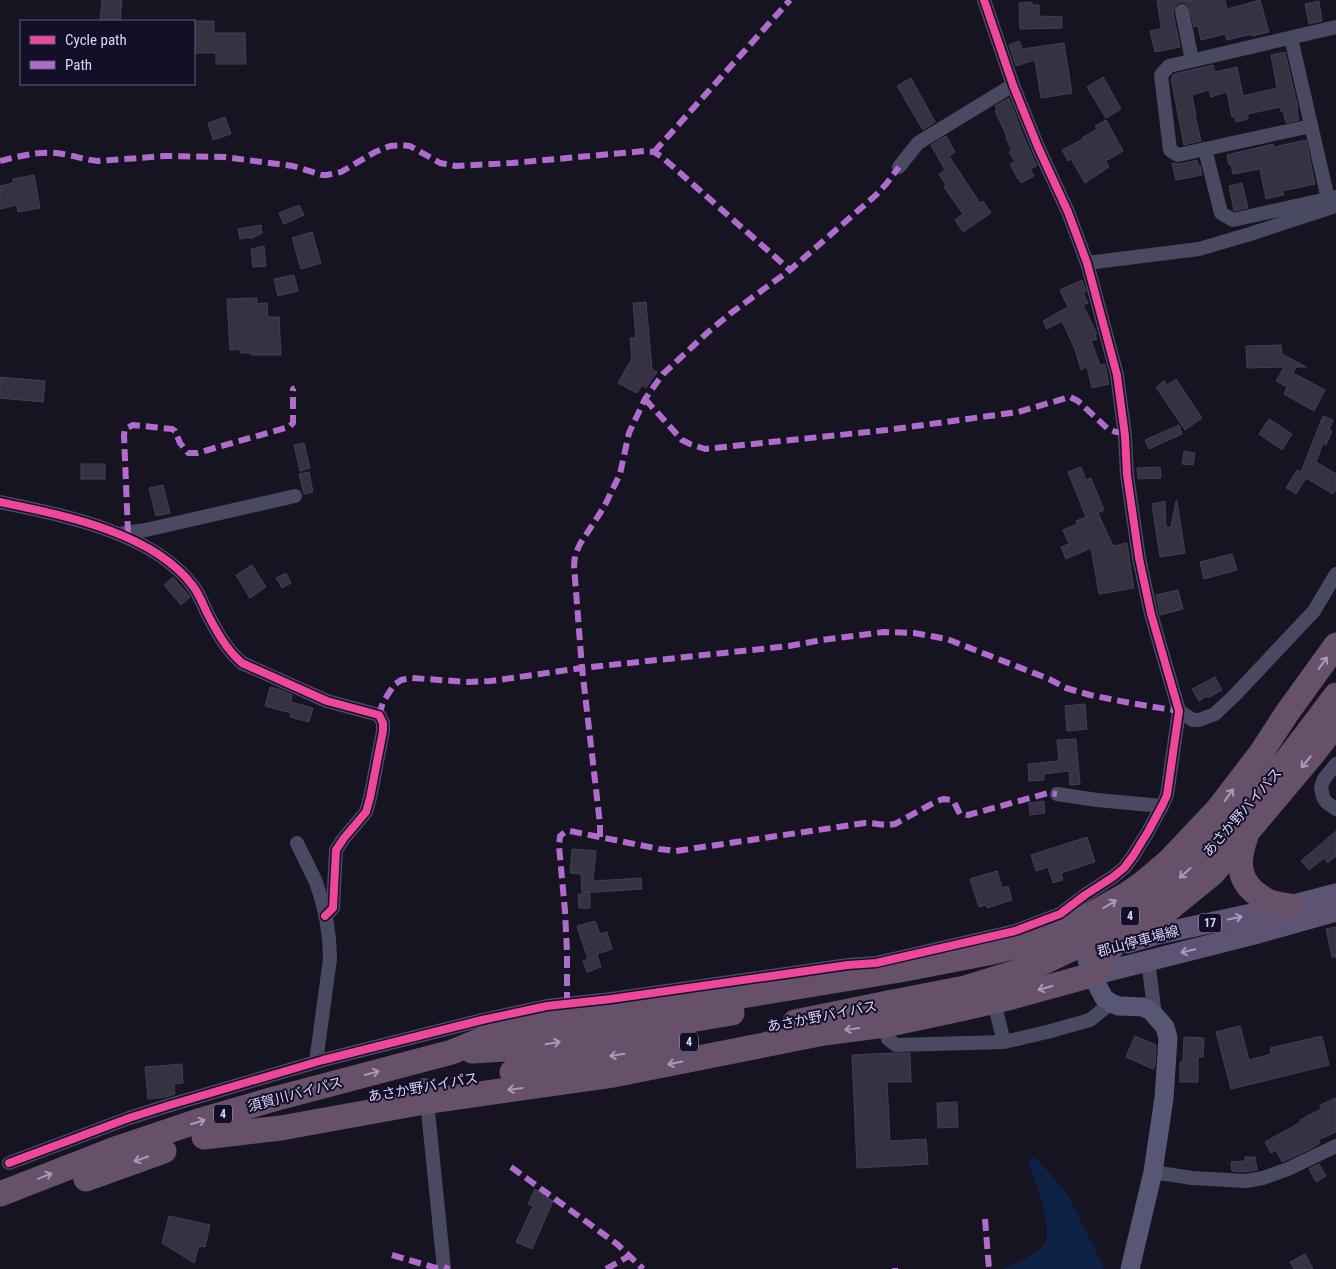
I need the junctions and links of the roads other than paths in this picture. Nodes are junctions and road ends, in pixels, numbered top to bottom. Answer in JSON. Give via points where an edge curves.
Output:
{"nodes":[{"id":1,"x":984,"y":0,"type":"edge"},
{"id":2,"x":1182,"y":11,"type":"dead end"},
{"id":3,"x":1336,"y":27,"type":"edge"},
{"id":4,"x":1292,"y":38,"type":"junction"},
{"id":5,"x":1192,"y":60,"type":"junction"},
{"id":6,"x":1013,"y":85,"type":"junction"},
{"id":7,"x":1311,"y":126,"type":"junction"},
{"id":8,"x":1205,"y":149,"type":"junction"},
{"id":9,"x":899,"y":166,"type":"dead end"},
{"id":10,"x":1333,"y":201,"type":"edge"},
{"id":11,"x":1087,"y":262,"type":"junction"},
{"id":12,"x":296,"y":496,"type":"dead end"},
{"id":13,"x":0,"y":502,"type":"edge"},
{"id":14,"x":122,"y":535,"type":"junction"},
{"id":15,"x":1336,"y":574,"type":"edge"},
{"id":16,"x":1336,"y":645,"type":"edge"},
{"id":17,"x":1336,"y":695,"type":"edge"},
{"id":18,"x":1179,"y":711,"type":"junction"},
{"id":19,"x":1336,"y":724,"type":"edge"},
{"id":20,"x":1336,"y":764,"type":"edge"},
{"id":21,"x":1057,"y":794,"type":"dead end"},
{"id":22,"x":1162,"y":806,"type":"junction"},
{"id":23,"x":1336,"y":809,"type":"edge"},
{"id":24,"x":1247,"y":833,"type":"junction"},
{"id":25,"x":297,"y":843,"type":"dead end"},
{"id":26,"x":1336,"y":894,"type":"edge"},
{"id":27,"x":1290,"y":906,"type":"junction"},
{"id":28,"x":1336,"y":911,"type":"edge"},
{"id":29,"x":1072,"y":915,"type":"junction"},
{"id":30,"x":325,"y":916,"type":"junction"},
{"id":31,"x":1111,"y":948,"type":"junction"},
{"id":32,"x":1148,"y":961,"type":"junction"},
{"id":33,"x":1089,"y":965,"type":"junction"},
{"id":34,"x":994,"y":1002,"type":"junction"},
{"id":35,"x":1111,"y":1003,"type":"junction"},
{"id":36,"x":1155,"y":1015,"type":"junction"},
{"id":37,"x":885,"y":1025,"type":"junction"},
{"id":38,"x":1004,"y":1042,"type":"junction"},
{"id":39,"x":452,"y":1052,"type":"junction"},
{"id":40,"x":316,"y":1062,"type":"junction"},
{"id":41,"x":426,"y":1093,"type":"junction"},
{"id":42,"x":1336,"y":1146,"type":"edge"},
{"id":43,"x":9,"y":1163,"type":"dead end"},
{"id":44,"x":1153,"y":1172,"type":"junction"},
{"id":45,"x":0,"y":1194,"type":"edge"},
{"id":46,"x":0,"y":1213,"type":"edge"},
{"id":47,"x":444,"y":1269,"type":"edge"},
{"id":48,"x":1130,"y":1269,"type":"edge"}],
"edges":[{"from":1,"to":6,"type":"street"},
{"from":2,"to":5,"type":"street"},
{"from":3,"to":4,"type":"street"},
{"from":4,"to":5,"type":"street"},
{"from":4,"to":7,"type":"street"},
{"from":5,"to":8,"type":"street","via":[[1169,66],[1161,75],[1170,150],[1178,155]]},
{"from":6,"to":9,"type":"street","via":[[918,143]]},
{"from":6,"to":11,"type":"street"},
{"from":7,"to":8,"type":"street"},
{"from":7,"to":10,"type":"street"},
{"from":8,"to":10,"type":"street","via":[[1220,213],[1233,220]]},
{"from":10,"to":11,"type":"street","via":[[1259,231],[1199,249]]},
{"from":11,"to":18,"type":"street","via":[[1117,375],[1139,558],[1151,614]]},
{"from":12,"to":14,"type":"street"},
{"from":13,"to":14,"type":"street"},
{"from":14,"to":30,"type":"street","via":[[174,564],[194,586],[221,638],[231,654],[242,663],[327,701],[375,713],[381,718],[383,731],[370,798],[366,812],[336,850],[333,908]]},
{"from":15,"to":18,"type":"street","via":[[1314,611],[1215,714],[1193,720]]},
{"from":29,"to":16,"type":"highway","name":"あさか野バイパス","number":"4","one_way":true,"via":[[1094,914],[1142,883],[1218,810]]},
{"from":17,"to":41,"type":"highway","name":"あさか野バイパス","number":"4","one_way":true,"bridge":true,"via":[[1263,791],[1215,846],[1169,888],[1136,912],[1044,962],[964,988],[657,1048],[490,1076]]},
{"from":18,"to":22,"type":"street","via":[[1167,794]]},
{"from":19,"to":24,"type":"highway","one_way":true},
{"from":20,"to":23,"type":"street","via":[[1321,787],[1326,802]]},
{"from":21,"to":22,"type":"street"},
{"from":22,"to":29,"type":"street","via":[[1134,856],[1113,877],[1085,895]]},
{"from":24,"to":27,"type":"highway","via":[[1240,861],[1244,880],[1264,899]]},
{"from":24,"to":31,"type":"highway","via":[[1213,873],[1193,890]]},
{"from":25,"to":30,"type":"street","via":[[316,883]]},
{"from":26,"to":27,"type":"main road","name":"郡山停車場線","number":"17"},
{"from":31,"to":27,"type":"main road","name":"郡山停車場線","number":"17","one_way":true,"via":[[1158,934]]},
{"from":28,"to":32,"type":"main road","name":"郡山停車場線","number":"17","one_way":true},
{"from":29,"to":33,"type":"street"},
{"from":29,"to":39,"type":"highway","name":"あさか野バイパス","number":"4","via":[[1048,936],[1030,943],[925,965],[723,999],[510,1028]]},
{"from":29,"to":40,"type":"street","via":[[1060,914],[1015,931],[876,963],[547,1006]]},
{"from":30,"to":40,"type":"street","via":[[330,960]]},
{"from":31,"to":33,"type":"highway"},
{"from":32,"to":33,"type":"main road","name":"郡山停車場線","number":"17"},
{"from":32,"to":36,"type":"street"},
{"from":33,"to":34,"type":"highway","one_way":true},
{"from":33,"to":35,"type":"street","via":[[1104,998]]},
{"from":39,"to":33,"type":"highway","one_way":true,"via":[[523,1048]]},
{"from":34,"to":37,"type":"highway"},
{"from":34,"to":38,"type":"street"},
{"from":35,"to":36,"type":"street","via":[[1143,1007]]},
{"from":35,"to":38,"type":"street","via":[[1090,1020]]},
{"from":36,"to":44,"type":"street","via":[[1165,1027],[1168,1038],[1164,1098]]},
{"from":37,"to":38,"type":"street","via":[[888,1039],[896,1046]]},
{"from":37,"to":41,"type":"highway","one_way":true,"via":[[824,1033],[613,1075]]},
{"from":45,"to":39,"type":"highway","name":"須賀川バイパス","number":"4","one_way":true,"via":[[198,1121]]},
{"from":40,"to":43,"type":"street","via":[[129,1118]]},
{"from":41,"to":46,"type":"highway","name":"あさか野バイパス","number":"4","one_way":true,"via":[[276,1116],[125,1164]]},
{"from":41,"to":47,"type":"street"},
{"from":42,"to":44,"type":"street","via":[[1288,1169],[1246,1181]]},
{"from":44,"to":48,"type":"street"}]}
